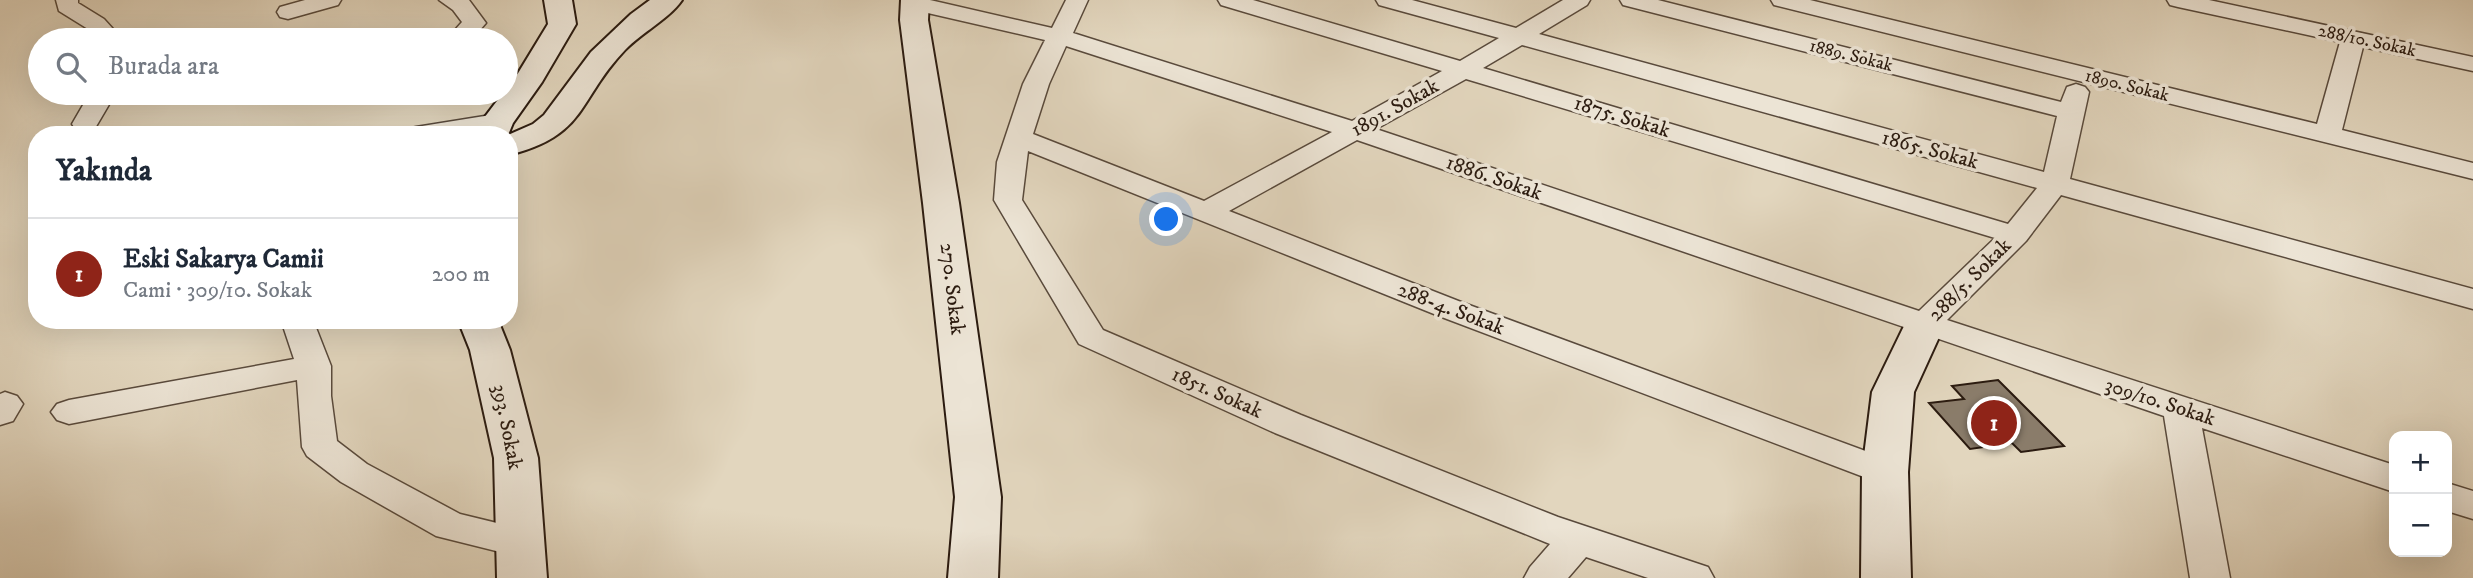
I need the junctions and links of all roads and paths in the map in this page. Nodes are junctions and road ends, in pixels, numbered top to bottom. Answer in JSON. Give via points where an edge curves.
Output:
{"nodes":[{"id":1,"x":67,"y":0,"type":"edge"},
{"id":2,"x":330,"y":0,"type":"edge"},
{"id":3,"x":450,"y":0,"type":"edge"},
{"id":4,"x":558,"y":0,"type":"edge"},
{"id":5,"x":668,"y":0,"type":"edge"},
{"id":6,"x":1077,"y":0,"type":"edge"},
{"id":7,"x":1229,"y":0,"type":"edge"},
{"id":8,"x":1387,"y":0,"type":"edge"},
{"id":9,"x":1579,"y":0,"type":"edge"},
{"id":10,"x":1631,"y":0,"type":"edge"},
{"id":11,"x":1782,"y":0,"type":"edge"},
{"id":12,"x":2178,"y":0,"type":"edge"},
{"id":13,"x":914,"y":1,"type":"edge"},
{"id":14,"x":288,"y":12,"type":"dead end"},
{"id":15,"x":100,"y":28,"type":"edge"},
{"id":16,"x":469,"y":28,"type":"edge"},
{"id":17,"x":1521,"y":36,"type":"junction"},
{"id":18,"x":1061,"y":37,"type":"junction"},
{"id":19,"x":2353,"y":38,"type":"junction"},
{"id":20,"x":2473,"y":64,"type":"edge"},
{"id":21,"x":1463,"y":70,"type":"junction"},
{"id":22,"x":2080,"y":74,"type":"junction"},
{"id":23,"x":518,"y":79,"type":"edge"},
{"id":24,"x":96,"y":105,"type":"edge"},
{"id":25,"x":509,"y":105,"type":"edge"},
{"id":26,"x":2071,"y":112,"type":"junction"},
{"id":27,"x":85,"y":124,"type":"dead end"},
{"id":28,"x":502,"y":126,"type":"edge"},
{"id":29,"x":1354,"y":130,"type":"junction"},
{"id":30,"x":2327,"y":135,"type":"junction"},
{"id":31,"x":518,"y":137,"type":"edge"},
{"id":32,"x":1019,"y":138,"type":"junction"},
{"id":33,"x":2473,"y":172,"type":"edge"},
{"id":34,"x":2055,"y":184,"type":"junction"},
{"id":35,"x":1208,"y":211,"type":"junction"},
{"id":36,"x":2015,"y":235,"type":"junction"},
{"id":37,"x":2473,"y":299,"type":"edge"},
{"id":38,"x":1926,"y":324,"type":"junction"},
{"id":39,"x":300,"y":329,"type":"edge"},
{"id":40,"x":482,"y":329,"type":"edge"},
{"id":41,"x":314,"y":366,"type":"junction"},
{"id":42,"x":2182,"y":409,"type":"junction"},
{"id":43,"x":69,"y":412,"type":"dead end"},
{"id":44,"x":1885,"y":472,"type":"junction"},
{"id":45,"x":2389,"y":477,"type":"edge"},
{"id":46,"x":2452,"y":499,"type":"edge"},
{"id":47,"x":2473,"y":505,"type":"edge"},
{"id":48,"x":1579,"y":538,"type":"junction"},
{"id":49,"x":521,"y":560,"type":"edge"},
{"id":50,"x":973,"y":578,"type":"edge"},
{"id":51,"x":1544,"y":578,"type":"edge"},
{"id":52,"x":1694,"y":578,"type":"edge"},
{"id":53,"x":1886,"y":578,"type":"edge"},
{"id":54,"x":2210,"y":578,"type":"edge"}],
"edges":[{"from":1,"to":15,"type":"street","via":[[67,6]]},
{"from":2,"to":14,"type":"street"},
{"from":3,"to":16,"type":"street","via":[[461,5],[474,23]]},
{"from":4,"to":23,"type":"street","via":[[562,24]]},
{"from":5,"to":31,"type":"street","via":[[601,59],[557,123],[531,139]]},
{"from":6,"to":18,"type":"street","name":"1851. Sokak"},
{"from":7,"to":21,"type":"street","name":"1875. Sokak"},
{"from":8,"to":17,"type":"street","name":"1865. Sokak"},
{"from":9,"to":17,"type":"street","name":"1891. Sokak"},
{"from":10,"to":26,"type":"street","name":"1889. Sokak"},
{"from":11,"to":22,"type":"street","name":"1890. Sokak"},
{"from":12,"to":19,"type":"street","name":"288/10. Sokak"},
{"from":13,"to":18,"type":"street","name":"1886. Sokak"},
{"from":13,"to":50,"type":"street","name":"270. Sokak","via":[[978,497]]},
{"from":17,"to":21,"type":"street","name":"1891. Sokak"},
{"from":17,"to":34,"type":"street","name":"1865. Sokak"},
{"from":18,"to":29,"type":"street","name":"1886. Sokak"},
{"from":18,"to":32,"type":"street","name":"1851. Sokak","via":[[1036,84]]},
{"from":19,"to":20,"type":"street","name":"288/10. Sokak"},
{"from":19,"to":30,"type":"street"},
{"from":21,"to":29,"type":"street","name":"1891. Sokak"},
{"from":21,"to":36,"type":"street","name":"1875. Sokak"},
{"from":22,"to":26,"type":"street","name":"288/5. Sokak"},
{"from":22,"to":30,"type":"street","name":"1890. Sokak"},
{"from":24,"to":27,"type":"street"},
{"from":25,"to":28,"type":"street"},
{"from":26,"to":34,"type":"street","name":"288/5. Sokak"},
{"from":29,"to":35,"type":"street","name":"1891. Sokak"},
{"from":29,"to":38,"type":"street","name":"1886. Sokak"},
{"from":30,"to":33,"type":"street","name":"1890. Sokak"},
{"from":32,"to":35,"type":"street","name":"288-4. Sokak"},
{"from":32,"to":48,"type":"street","name":"1851. Sokak","via":[[1011,162],[1008,200],[1091,337],[1288,424]]},
{"from":34,"to":36,"type":"street","name":"288/5. Sokak"},
{"from":34,"to":37,"type":"street","name":"1865. Sokak"},
{"from":35,"to":44,"type":"street","name":"288-4. Sokak","via":[[1450,309]]},
{"from":36,"to":38,"type":"street","name":"288/5. Sokak"},
{"from":38,"to":42,"type":"street","name":"309/10. Sokak"},
{"from":38,"to":44,"type":"street","name":"288/5. Sokak","via":[[1893,392]]},
{"from":39,"to":41,"type":"street"},
{"from":40,"to":49,"type":"street","name":"393. Sokak","via":[[516,458]]},
{"from":41,"to":43,"type":"street"},
{"from":41,"to":49,"type":"street","via":[[320,447],[354,473]]},
{"from":42,"to":45,"type":"street","name":"309/10. Sokak"},
{"from":42,"to":54,"type":"street"},
{"from":44,"to":53,"type":"street","name":"288/5. Sokak"},
{"from":46,"to":47,"type":"street"},
{"from":48,"to":51,"type":"street"},
{"from":48,"to":52,"type":"street","name":"1851. Sokak"}]}
